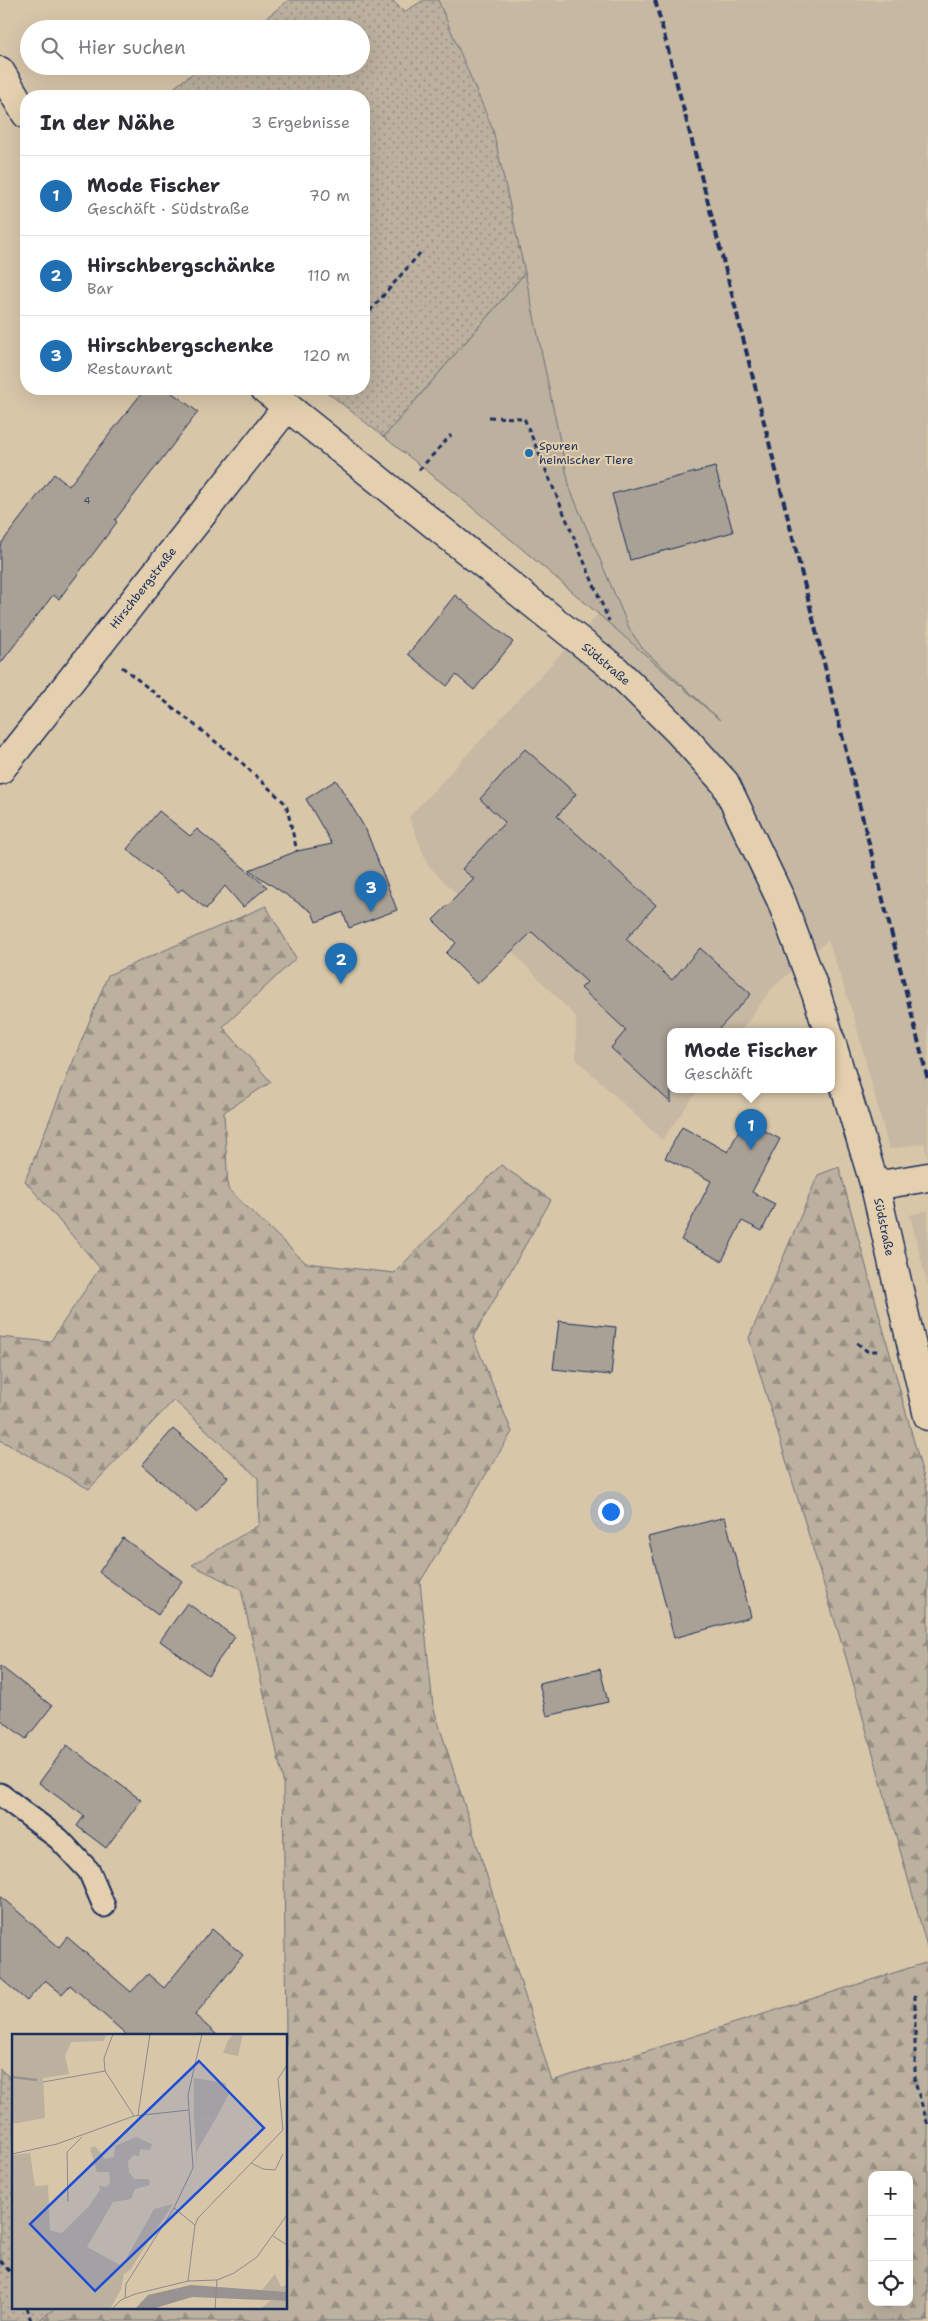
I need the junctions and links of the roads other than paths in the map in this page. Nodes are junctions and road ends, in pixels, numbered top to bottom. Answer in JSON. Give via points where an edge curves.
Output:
{"nodes":[{"id":1,"x":0,"y":71,"type":"edge"},
{"id":2,"x":20,"y":104,"type":"edge"},
{"id":3,"x":273,"y":395,"type":"edge"},
{"id":4,"x":287,"y":407,"type":"junction"},
{"id":5,"x":0,"y":770,"type":"edge"},
{"id":6,"x":827,"y":1028,"type":"edge"},
{"id":7,"x":835,"y":1054,"type":"edge"},
{"id":8,"x":928,"y":1177,"type":"edge"},
{"id":9,"x":875,"y":1186,"type":"junction"},
{"id":10,"x":928,"y":1416,"type":"edge"},
{"id":11,"x":0,"y":1794,"type":"edge"},
{"id":12,"x":104,"y":1906,"type":"dead end"}],
"edges":[{"from":1,"to":2,"type":"street"},
{"from":3,"to":4,"type":"street","name":"Südstraße"},
{"from":4,"to":5,"type":"street","name":"Hirschbergstraße"},
{"from":4,"to":6,"type":"street","name":"Südstraße","via":[[616,670],[725,783],[781,900]]},
{"from":7,"to":9,"type":"street","name":"Südstraße"},
{"from":8,"to":9,"type":"street"},
{"from":9,"to":10,"type":"street","name":"Südstraße"},
{"from":11,"to":12,"type":"lane","via":[[59,1839],[89,1871]]}]}
